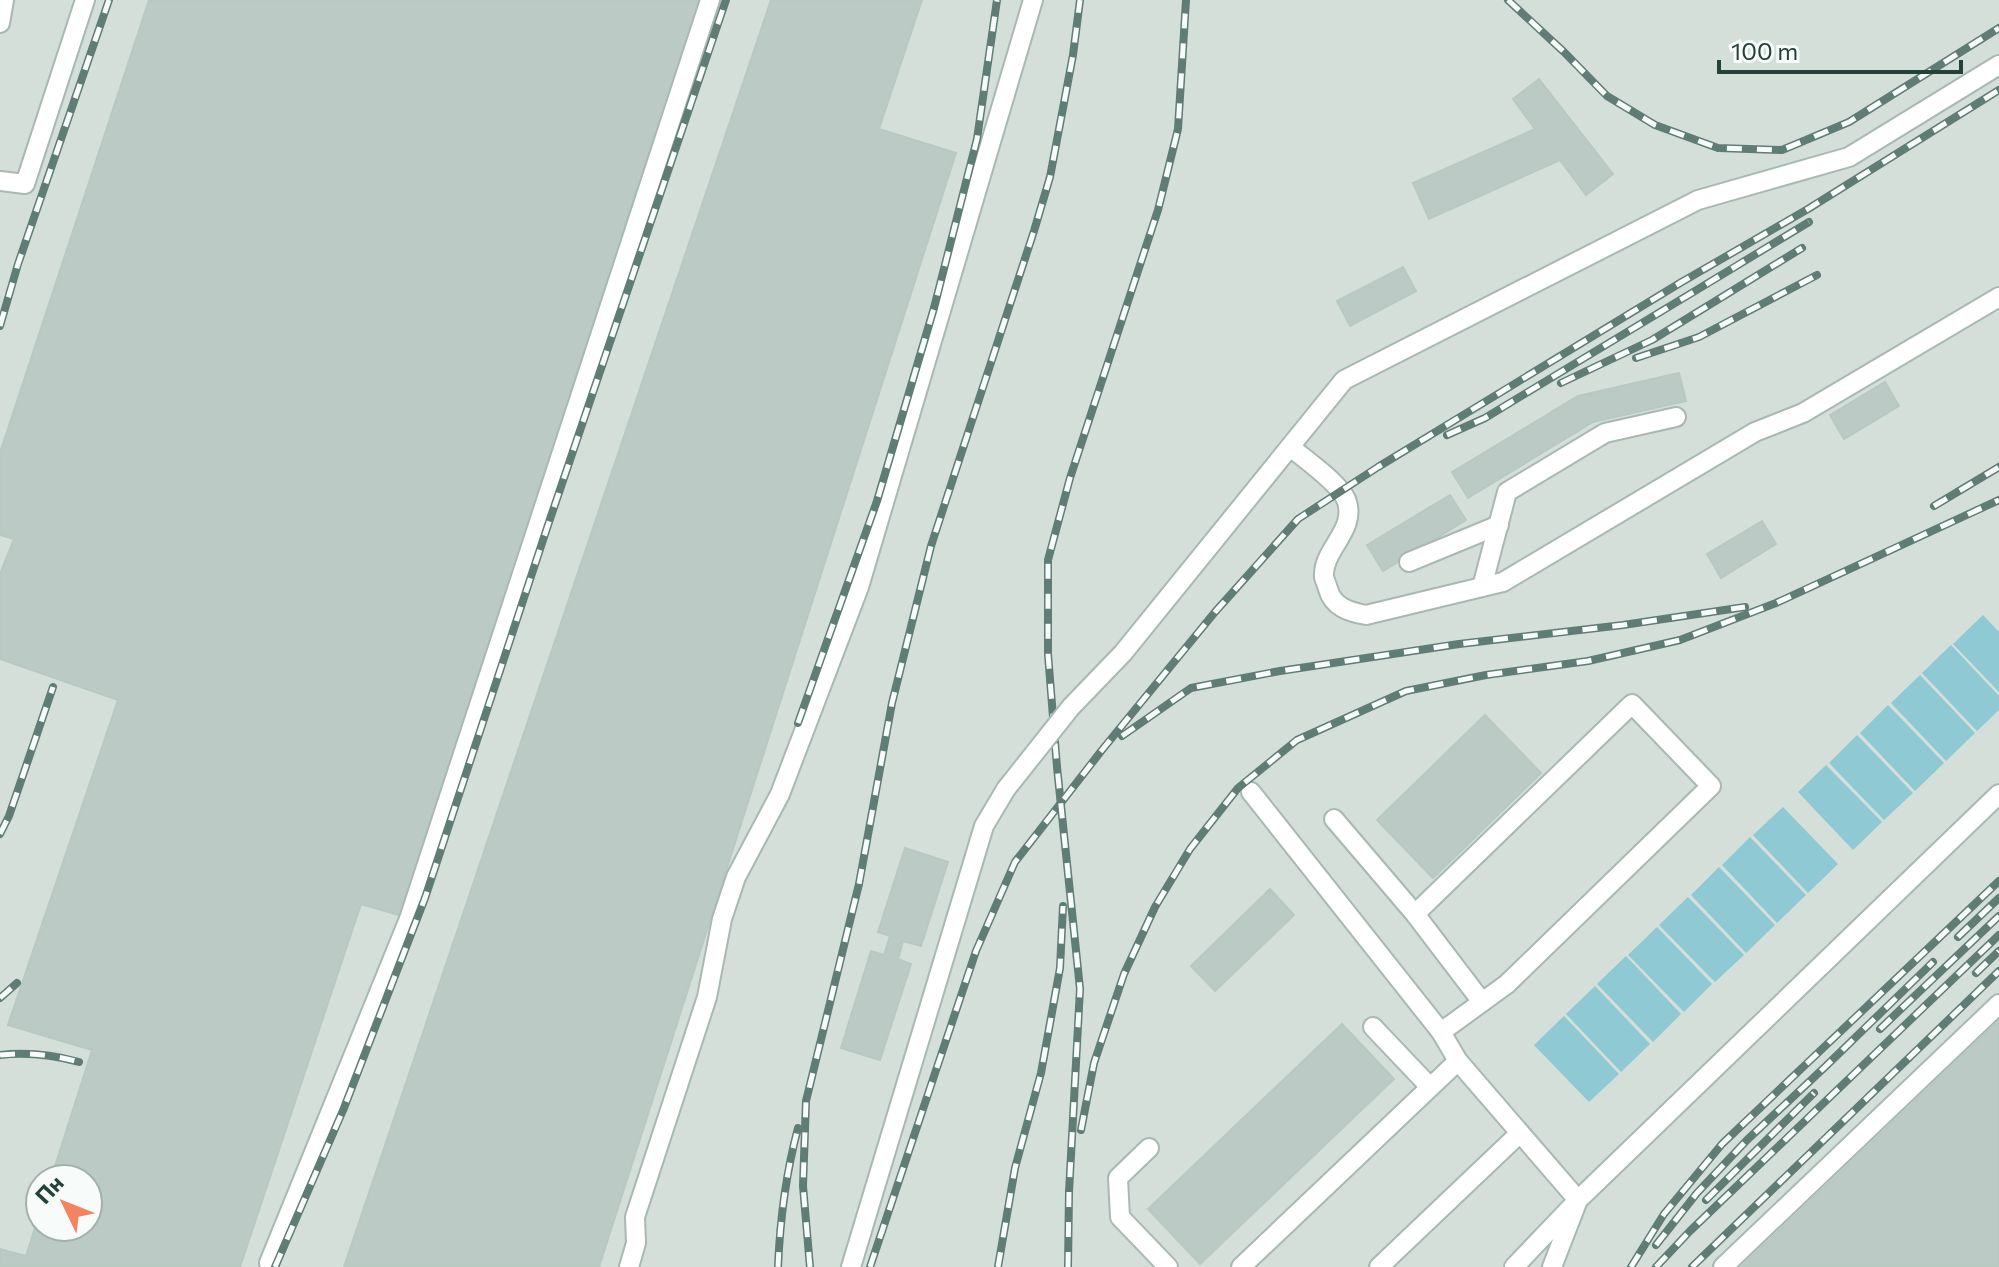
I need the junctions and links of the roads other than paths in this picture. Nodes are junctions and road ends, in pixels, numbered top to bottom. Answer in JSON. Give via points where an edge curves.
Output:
{"nodes":[{"id":1,"x":4,"y":0,"type":"edge"},
{"id":2,"x":85,"y":0,"type":"edge"},
{"id":3,"x":710,"y":0,"type":"edge"},
{"id":4,"x":1033,"y":0,"type":"edge"},
{"id":5,"x":0,"y":23,"type":"edge"},
{"id":6,"x":1999,"y":65,"type":"edge"},
{"id":7,"x":0,"y":181,"type":"edge"},
{"id":8,"x":1999,"y":297,"type":"edge"},
{"id":9,"x":1676,"y":417,"type":"dead end"},
{"id":10,"x":1290,"y":447,"type":"junction"},
{"id":11,"x":1499,"y":525,"type":"junction"},
{"id":12,"x":1409,"y":562,"type":"dead end"},
{"id":13,"x":1482,"y":587,"type":"junction"},
{"id":14,"x":1251,"y":792,"type":"dead end"},
{"id":15,"x":1999,"y":794,"type":"edge"},
{"id":16,"x":1334,"y":819,"type":"dead end"},
{"id":17,"x":1415,"y":914,"type":"junction"},
{"id":18,"x":1482,"y":1002,"type":"junction"},
{"id":19,"x":1999,"y":1004,"type":"edge"},
{"id":20,"x":1373,"y":1027,"type":"dead end"},
{"id":21,"x":1441,"y":1032,"type":"junction"},
{"id":22,"x":1458,"y":1061,"type":"junction"},
{"id":23,"x":1430,"y":1087,"type":"junction"},
{"id":24,"x":1520,"y":1133,"type":"junction"},
{"id":25,"x":1149,"y":1148,"type":"dead end"},
{"id":26,"x":1578,"y":1200,"type":"junction"},
{"id":27,"x":269,"y":1263,"type":"dead end"},
{"id":28,"x":629,"y":1267,"type":"edge"},
{"id":29,"x":851,"y":1267,"type":"edge"},
{"id":30,"x":1168,"y":1267,"type":"edge"},
{"id":31,"x":1241,"y":1267,"type":"edge"},
{"id":32,"x":1379,"y":1267,"type":"edge"},
{"id":33,"x":1514,"y":1267,"type":"edge"},
{"id":34,"x":1552,"y":1267,"type":"edge"},
{"id":35,"x":1723,"y":1267,"type":"edge"}],
"edges":[{"from":1,"to":5,"type":"lane"},
{"from":2,"to":7,"type":"lane","via":[[25,184]]},
{"from":3,"to":27,"type":"lane","via":[[409,919]]},
{"from":4,"to":28,"type":"lane","via":[[859,587],[780,794],[736,877],[722,919],[707,997],[635,1217],[636,1243]]},
{"from":6,"to":10,"type":"lane","via":[[1849,157],[1698,200],[1344,380]]},
{"from":8,"to":13,"type":"lane","via":[[1803,413],[1755,432],[1503,582]]},
{"from":9,"to":11,"type":"lane","via":[[1605,433],[1507,492]]},
{"from":10,"to":13,"type":"lane","via":[[1347,502],[1349,517],[1324,576],[1330,596],[1345,611],[1366,615]]},
{"from":10,"to":29,"type":"lane","bridge":true,"via":[[1123,653],[1071,707],[1006,789],[984,826]]},
{"from":11,"to":12,"type":"lane"},
{"from":11,"to":13,"type":"lane"},
{"from":14,"to":21,"type":"lane"},
{"from":15,"to":26,"type":"lane"},
{"from":16,"to":17,"type":"lane"},
{"from":17,"to":18,"type":"lane"},
{"from":17,"to":18,"type":"lane","via":[[1632,704],[1711,786],[1507,984]]},
{"from":18,"to":21,"type":"lane"},
{"from":19,"to":35,"type":"lane"},
{"from":20,"to":23,"type":"lane"},
{"from":21,"to":22,"type":"lane"},
{"from":22,"to":23,"type":"lane"},
{"from":22,"to":24,"type":"lane"},
{"from":23,"to":31,"type":"lane"},
{"from":24,"to":26,"type":"lane"},
{"from":24,"to":32,"type":"lane"},
{"from":25,"to":30,"type":"lane","via":[[1118,1178],[1120,1217]]},
{"from":26,"to":33,"type":"lane"},
{"from":26,"to":34,"type":"lane"}]}
